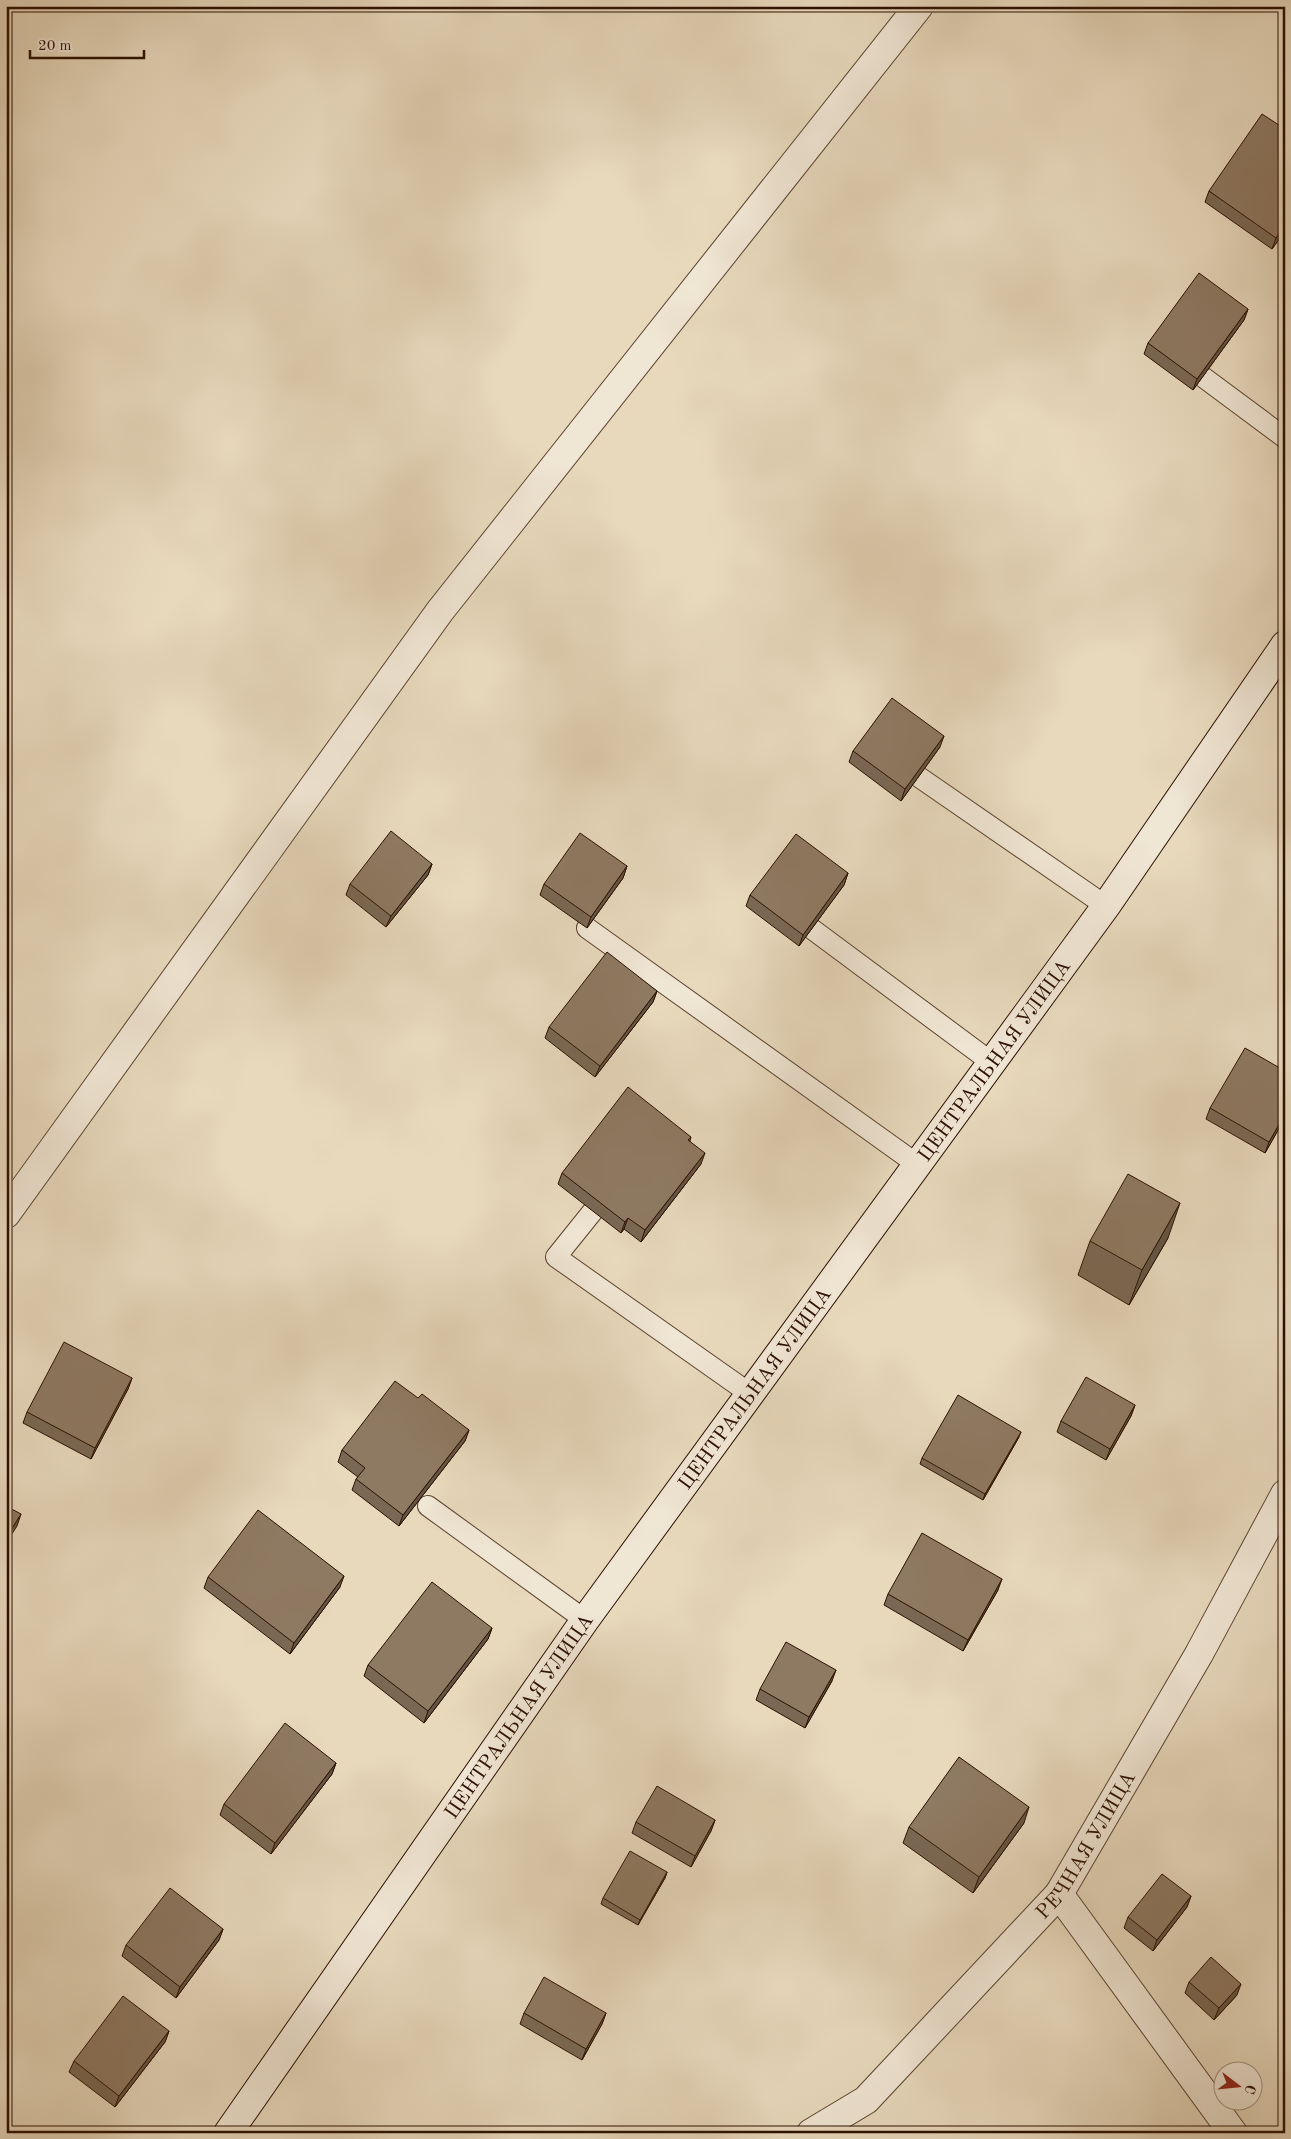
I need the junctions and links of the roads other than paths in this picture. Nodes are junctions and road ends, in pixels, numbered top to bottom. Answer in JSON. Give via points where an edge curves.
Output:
{"nodes":[{"id":1,"x":918,"y":6,"type":"edge"},
{"id":2,"x":1203,"y":377,"type":"edge"},
{"id":3,"x":1285,"y":438,"type":"edge"},
{"id":4,"x":1285,"y":645,"type":"edge"},
{"id":5,"x":919,"y":777,"type":"edge"},
{"id":6,"x":1106,"y":906,"type":"junction"},
{"id":7,"x":587,"y":928,"type":"edge"},
{"id":8,"x":812,"y":929,"type":"edge"},
{"id":9,"x":991,"y":1062,"type":"junction"},
{"id":10,"x":918,"y":1165,"type":"junction"},
{"id":11,"x":593,"y":1211,"type":"edge"},
{"id":12,"x":6,"y":1214,"type":"edge"},
{"id":13,"x":749,"y":1393,"type":"junction"},
{"id":14,"x":1285,"y":1494,"type":"edge"},
{"id":15,"x":428,"y":1506,"type":"dead end"},
{"id":16,"x":585,"y":1620,"type":"junction"},
{"id":17,"x":1058,"y":1894,"type":"junction"},
{"id":18,"x":228,"y":2133,"type":"edge"},
{"id":19,"x":811,"y":2133,"type":"edge"},
{"id":20,"x":1233,"y":2133,"type":"edge"}],
"edges":[{"from":1,"to":12,"type":"street","via":[[440,611]]},
{"from":2,"to":3,"type":"lane"},
{"from":4,"to":6,"type":"street","name":"ЦЕНТРАЛЬНАЯ УЛИЦА"},
{"from":5,"to":6,"type":"lane"},
{"from":6,"to":9,"type":"street","name":"ЦЕНТРАЛЬНАЯ УЛИЦА"},
{"from":7,"to":10,"type":"lane"},
{"from":8,"to":9,"type":"lane"},
{"from":9,"to":10,"type":"street","name":"ЦЕНТРАЛЬНАЯ УЛИЦА"},
{"from":10,"to":13,"type":"street","name":"ЦЕНТРАЛЬНАЯ УЛИЦА"},
{"from":11,"to":13,"type":"lane","via":[[556,1257]]},
{"from":13,"to":16,"type":"street","name":"ЦЕНТРАЛЬНАЯ УЛИЦА"},
{"from":14,"to":17,"type":"street","name":"РЕЧНАЯ УЛИЦА","via":[[1199,1654]]},
{"from":15,"to":16,"type":"lane"},
{"from":16,"to":18,"type":"street","name":"ЦЕНТРАЛЬНАЯ УЛИЦА"},
{"from":17,"to":19,"type":"street","name":"РЕЧНАЯ УЛИЦА","via":[[866,2100]]},
{"from":17,"to":20,"type":"street"}]}
